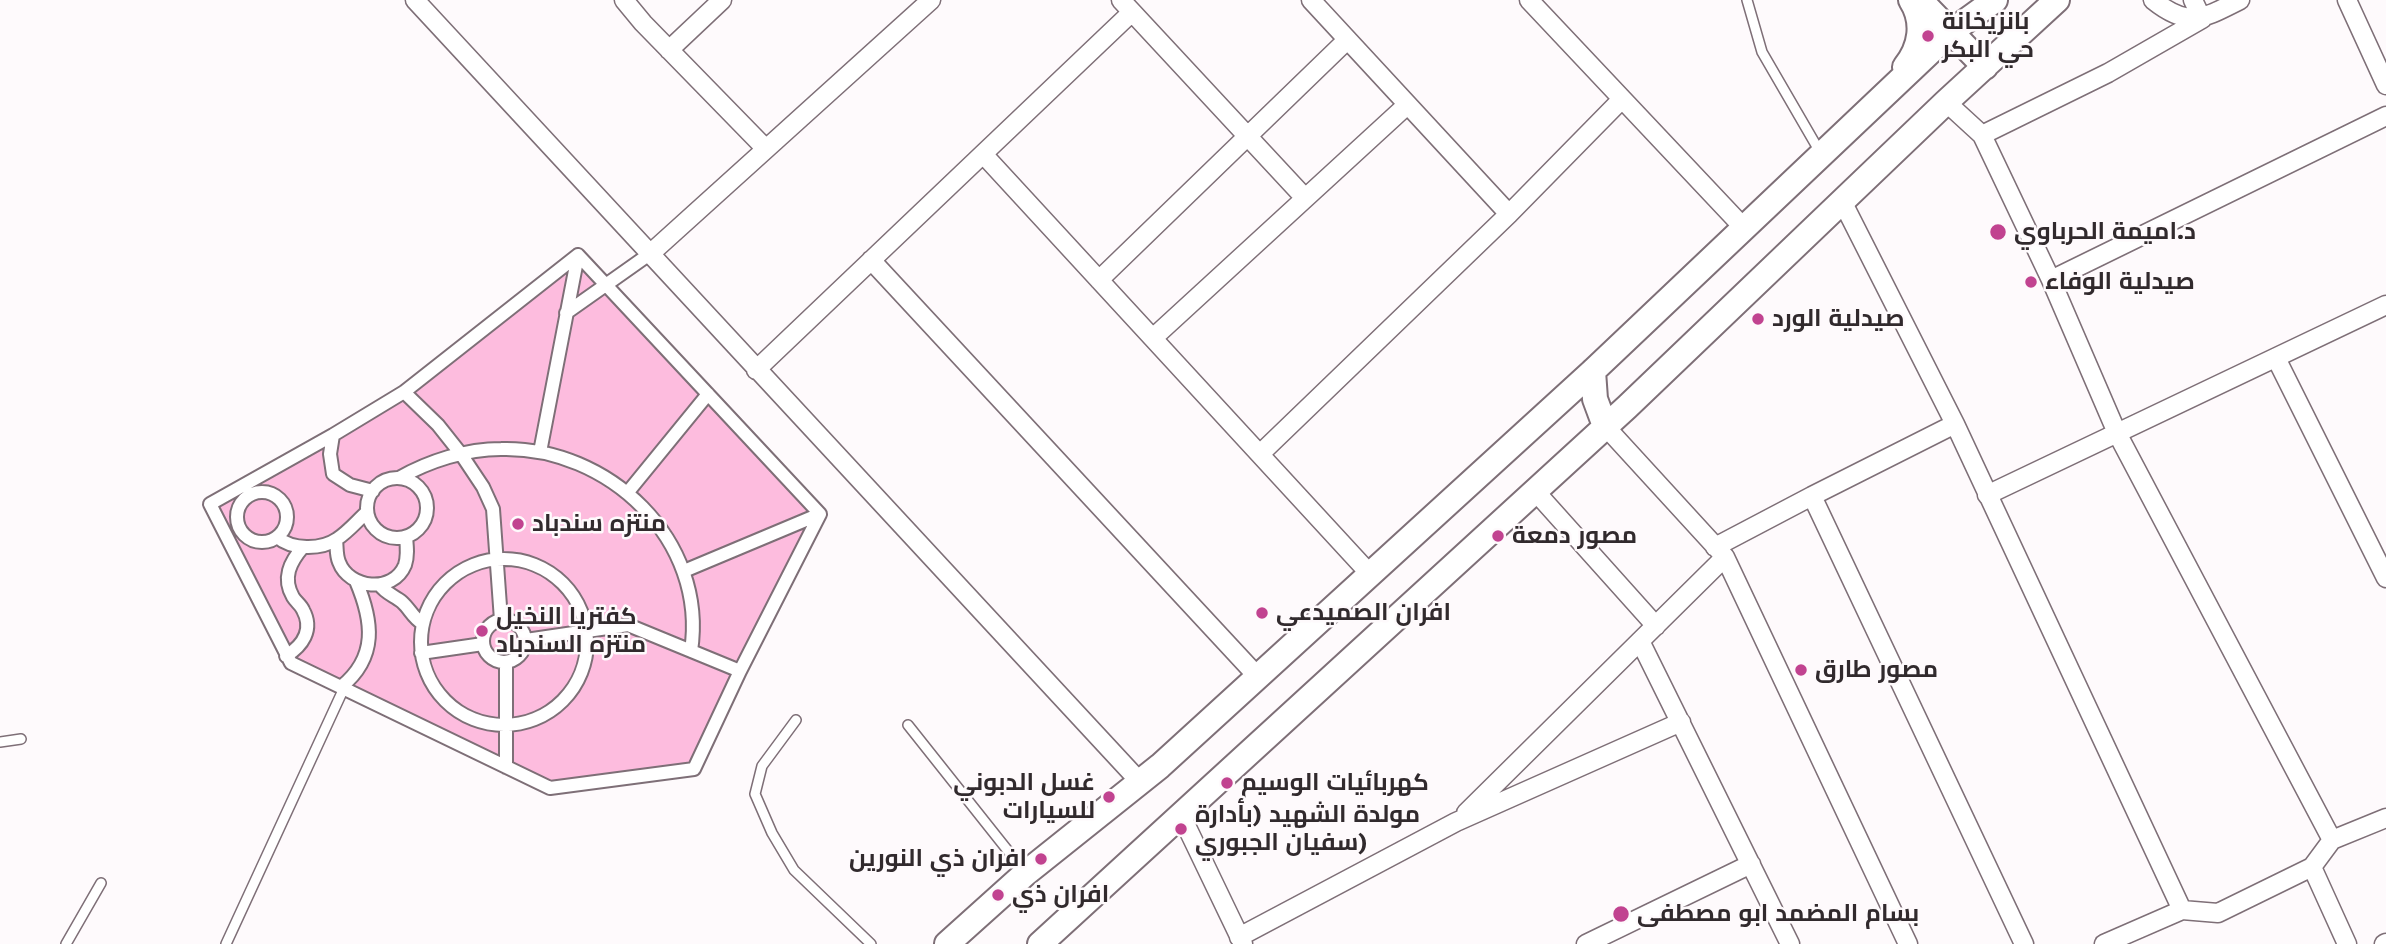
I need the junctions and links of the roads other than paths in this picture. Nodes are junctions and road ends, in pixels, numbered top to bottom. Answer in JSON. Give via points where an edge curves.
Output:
{"nodes":[{"id":1,"x":415,"y":0,"type":"edge"},
{"id":2,"x":624,"y":0,"type":"edge"},
{"id":3,"x":722,"y":0,"type":"edge"},
{"id":4,"x":931,"y":0,"type":"edge"},
{"id":5,"x":1311,"y":0,"type":"edge"},
{"id":6,"x":1529,"y":0,"type":"edge"},
{"id":7,"x":1747,"y":0,"type":"edge"},
{"id":8,"x":1911,"y":0,"type":"edge"},
{"id":9,"x":1920,"y":0,"type":"edge"},
{"id":10,"x":2057,"y":0,"type":"edge"},
{"id":11,"x":2153,"y":0,"type":"edge"},
{"id":12,"x":2193,"y":0,"type":"edge"},
{"id":13,"x":2240,"y":0,"type":"edge"},
{"id":14,"x":2347,"y":0,"type":"edge"},
{"id":15,"x":1987,"y":2,"type":"edge"},
{"id":16,"x":1126,"y":6,"type":"edge"},
{"id":17,"x":2202,"y":19,"type":"junction"},
{"id":18,"x":1952,"y":31,"type":"junction"},
{"id":19,"x":2014,"y":39,"type":"junction"},
{"id":20,"x":1347,"y":40,"type":"junction"},
{"id":21,"x":669,"y":50,"type":"junction"},
{"id":22,"x":1985,"y":67,"type":"junction"},
{"id":23,"x":2386,"y":85,"type":"edge"},
{"id":24,"x":1885,"y":95,"type":"junction"},
{"id":25,"x":1622,"y":99,"type":"junction"},
{"id":26,"x":1946,"y":102,"type":"junction"},
{"id":27,"x":1407,"y":105,"type":"junction"},
{"id":28,"x":2386,"y":116,"type":"edge"},
{"id":29,"x":1982,"y":135,"type":"junction"},
{"id":30,"x":1247,"y":136,"type":"junction"},
{"id":31,"x":766,"y":149,"type":"junction"},
{"id":32,"x":983,"y":154,"type":"junction"},
{"id":33,"x":1821,"y":155,"type":"junction"},
{"id":34,"x":1305,"y":198,"type":"junction"},
{"id":35,"x":1842,"y":201,"type":"junction"},
{"id":36,"x":1509,"y":214,"type":"junction"},
{"id":37,"x":1744,"y":228,"type":"junction"},
{"id":38,"x":651,"y":253,"type":"junction"},
{"id":39,"x":578,"y":255,"type":"junction"},
{"id":40,"x":871,"y":260,"type":"junction"},
{"id":41,"x":1099,"y":280,"type":"junction"},
{"id":42,"x":2051,"y":280,"type":"junction"},
{"id":43,"x":606,"y":285,"type":"junction"},
{"id":44,"x":2386,"y":305,"type":"edge"},
{"id":45,"x":566,"y":313,"type":"junction"},
{"id":46,"x":1153,"y":338,"type":"junction"},
{"id":47,"x":2276,"y":358,"type":"junction"},
{"id":48,"x":756,"y":370,"type":"junction"},
{"id":49,"x":1592,"y":370,"type":"junction"},
{"id":50,"x":404,"y":392,"type":"junction"},
{"id":51,"x":708,"y":394,"type":"junction"},
{"id":52,"x":1955,"y":425,"type":"junction"},
{"id":53,"x":1605,"y":426,"type":"junction"},
{"id":54,"x":2117,"y":433,"type":"junction"},
{"id":55,"x":333,"y":435,"type":"junction"},
{"id":56,"x":540,"y":452,"type":"junction"},
{"id":57,"x":461,"y":454,"type":"junction"},
{"id":58,"x":1260,"y":454,"type":"junction"},
{"id":59,"x":399,"y":478,"type":"junction"},
{"id":60,"x":373,"y":491,"type":"junction"},
{"id":61,"x":1535,"y":491,"type":"junction"},
{"id":62,"x":628,"y":492,"type":"junction"},
{"id":63,"x":1987,"y":495,"type":"junction"},
{"id":64,"x":1812,"y":496,"type":"junction"},
{"id":65,"x":367,"y":512,"type":"junction"},
{"id":66,"x":820,"y":514,"type":"junction"},
{"id":67,"x":277,"y":537,"type":"junction"},
{"id":68,"x":406,"y":537,"type":"junction"},
{"id":69,"x":336,"y":540,"type":"junction"},
{"id":70,"x":303,"y":547,"type":"junction"},
{"id":71,"x":1720,"y":552,"type":"junction"},
{"id":72,"x":496,"y":559,"type":"junction"},
{"id":73,"x":684,"y":571,"type":"junction"},
{"id":74,"x":1370,"y":574,"type":"junction"},
{"id":75,"x":2386,"y":578,"type":"edge"},
{"id":76,"x":356,"y":581,"type":"junction"},
{"id":77,"x":380,"y":585,"type":"junction"},
{"id":78,"x":502,"y":620,"type":"junction"},
{"id":79,"x":422,"y":623,"type":"junction"},
{"id":80,"x":1656,"y":626,"type":"junction"},
{"id":81,"x":587,"y":632,"type":"junction"},
{"id":82,"x":526,"y":640,"type":"junction"},
{"id":83,"x":1640,"y":641,"type":"junction"},
{"id":84,"x":483,"y":644,"type":"junction"},
{"id":85,"x":691,"y":650,"type":"junction"},
{"id":86,"x":421,"y":653,"type":"junction"},
{"id":87,"x":286,"y":656,"type":"junction"},
{"id":88,"x":506,"y":662,"type":"junction"},
{"id":89,"x":740,"y":671,"type":"junction"},
{"id":90,"x":1258,"y":677,"type":"junction"},
{"id":91,"x":342,"y":688,"type":"junction"},
{"id":92,"x":796,"y":720,"type":"dead end"},
{"id":93,"x":1681,"y":722,"type":"junction"},
{"id":94,"x":908,"y":725,"type":"dead end"},
{"id":95,"x":506,"y":726,"type":"junction"},
{"id":96,"x":21,"y":739,"type":"dead end"},
{"id":97,"x":0,"y":742,"type":"edge"},
{"id":98,"x":506,"y":767,"type":"junction"},
{"id":99,"x":1142,"y":783,"type":"junction"},
{"id":100,"x":1181,"y":815,"type":"junction"},
{"id":101,"x":2386,"y":818,"type":"edge"},
{"id":102,"x":1456,"y":822,"type":"junction"},
{"id":103,"x":2332,"y":840,"type":"junction"},
{"id":104,"x":1751,"y":864,"type":"junction"},
{"id":105,"x":2312,"y":867,"type":"junction"},
{"id":106,"x":1026,"y":873,"type":"junction"},
{"id":107,"x":101,"y":883,"type":"dead end"},
{"id":108,"x":2182,"y":910,"type":"junction"},
{"id":109,"x":1241,"y":940,"type":"edge"},
{"id":110,"x":2114,"y":942,"type":"edge"},
{"id":111,"x":66,"y":944,"type":"edge"},
{"id":112,"x":226,"y":944,"type":"edge"},
{"id":113,"x":871,"y":944,"type":"edge"},
{"id":114,"x":947,"y":944,"type":"edge"},
{"id":115,"x":1040,"y":944,"type":"edge"},
{"id":116,"x":1586,"y":944,"type":"edge"},
{"id":117,"x":1790,"y":944,"type":"edge"},
{"id":118,"x":1908,"y":944,"type":"edge"},
{"id":119,"x":2024,"y":944,"type":"edge"},
{"id":120,"x":2347,"y":944,"type":"edge"}],
"edges":[{"from":1,"to":38,"type":"street"},
{"from":2,"to":21,"type":"street"},
{"from":3,"to":21,"type":"street"},
{"from":4,"to":31,"type":"street"},
{"from":5,"to":20,"type":"street"},
{"from":6,"to":25,"type":"street"},
{"from":7,"to":33,"type":"lane","via":[[1762,52]]},
{"from":8,"to":24,"type":"main road","via":[[1920,24],[1919,38],[1913,57]]},
{"from":9,"to":18,"type":"main road"},
{"from":10,"to":19,"type":"main road"},
{"from":11,"to":17,"type":"street","via":[[2169,13]]},
{"from":12,"to":17,"type":"street"},
{"from":13,"to":17,"type":"street"},
{"from":14,"to":23,"type":"street"},
{"from":15,"to":18,"type":"main road"},
{"from":15,"to":19,"type":"main road"},
{"from":16,"to":30,"type":"street"},
{"from":16,"to":32,"type":"street"},
{"from":17,"to":29,"type":"street","via":[[2108,73]]},
{"from":18,"to":22,"type":"main road"},
{"from":18,"to":24,"type":"main road"},
{"from":19,"to":22,"type":"main road"},
{"from":20,"to":27,"type":"street"},
{"from":20,"to":30,"type":"street"},
{"from":21,"to":31,"type":"street"},
{"from":22,"to":26,"type":"main road"},
{"from":24,"to":33,"type":"main road"},
{"from":25,"to":36,"type":"street"},
{"from":25,"to":37,"type":"street"},
{"from":26,"to":29,"type":"street"},
{"from":26,"to":35,"type":"main road"},
{"from":27,"to":34,"type":"street"},
{"from":27,"to":36,"type":"street"},
{"from":28,"to":42,"type":"street"},
{"from":29,"to":42,"type":"street"},
{"from":30,"to":34,"type":"street"},
{"from":30,"to":41,"type":"street"},
{"from":31,"to":38,"type":"street"},
{"from":32,"to":40,"type":"street"},
{"from":32,"to":41,"type":"street"},
{"from":33,"to":37,"type":"main road"},
{"from":34,"to":46,"type":"street"},
{"from":35,"to":52,"type":"street"},
{"from":35,"to":53,"type":"main road"},
{"from":36,"to":58,"type":"street"},
{"from":37,"to":49,"type":"main road"},
{"from":38,"to":43,"type":"street"},
{"from":38,"to":48,"type":"street"},
{"from":39,"to":43,"type":"street"},
{"from":39,"to":45,"type":"street"},
{"from":39,"to":50,"type":"street"},
{"from":40,"to":48,"type":"street"},
{"from":40,"to":90,"type":"street"},
{"from":41,"to":46,"type":"street"},
{"from":42,"to":54,"type":"street"},
{"from":43,"to":45,"type":"street"},
{"from":43,"to":51,"type":"street"},
{"from":44,"to":47,"type":"street"},
{"from":45,"to":56,"type":"street"},
{"from":46,"to":58,"type":"street"},
{"from":47,"to":54,"type":"street"},
{"from":47,"to":75,"type":"street"},
{"from":48,"to":99,"type":"street"},
{"from":49,"to":53,"type":"main road","via":[[1595,399]]},
{"from":49,"to":74,"type":"main road"},
{"from":50,"to":55,"type":"street"},
{"from":50,"to":57,"type":"street"},
{"from":51,"to":62,"type":"street"},
{"from":51,"to":66,"type":"street"},
{"from":52,"to":63,"type":"street"},
{"from":52,"to":64,"type":"street"},
{"from":53,"to":61,"type":"main road"},
{"from":53,"to":71,"type":"street"},
{"from":54,"to":63,"type":"street"},
{"from":54,"to":103,"type":"street"},
{"from":55,"to":60,"type":"street","via":[[333,474],[349,485]]},
{"from":55,"to":87,"type":"street","via":[[210,505]]},
{"from":56,"to":57,"type":"street","via":[[500,449]]},
{"from":56,"to":62,"type":"street","via":[[603,474]]},
{"from":57,"to":59,"type":"street"},
{"from":57,"to":72,"type":"street","via":[[493,509]]},
{"from":58,"to":74,"type":"street"},
{"from":59,"to":60,"type":"street","via":[[384,481]]},
{"from":59,"to":68,"type":"street","via":[[414,483],[427,501],[424,524]]},
{"from":60,"to":65,"type":"street"},
{"from":61,"to":80,"type":"street"},
{"from":61,"to":100,"type":"main road"},
{"from":62,"to":73,"type":"street","via":[[661,528]]},
{"from":63,"to":108,"type":"street"},
{"from":64,"to":71,"type":"street"},
{"from":64,"to":119,"type":"street"},
{"from":65,"to":68,"type":"street","via":[[378,531],[391,538]]},
{"from":65,"to":69,"type":"street"},
{"from":66,"to":73,"type":"street"},
{"from":66,"to":89,"type":"street"},
{"from":67,"to":67,"type":"street","via":[[286,525],[282,502],[270,493],[247,497],[237,517],[242,532],[262,542]]},
{"from":67,"to":70,"type":"street"},
{"from":68,"to":77,"type":"street","via":[[404,567]]},
{"from":69,"to":70,"type":"street"},
{"from":69,"to":76,"type":"street","via":[[339,561]]},
{"from":70,"to":87,"type":"street","via":[[291,564],[288,581],[307,626],[298,649]]},
{"from":71,"to":80,"type":"street"},
{"from":71,"to":118,"type":"street"},
{"from":72,"to":78,"type":"street"},
{"from":72,"to":79,"type":"street","via":[[455,575],[434,596]]},
{"from":72,"to":81,"type":"street","via":[[528,562],[556,578],[577,602]]},
{"from":73,"to":85,"type":"street","via":[[693,624]]},
{"from":74,"to":90,"type":"main road"},
{"from":76,"to":77,"type":"street"},
{"from":76,"to":91,"type":"street","via":[[369,621],[368,644],[359,668]]},
{"from":77,"to":79,"type":"street"},
{"from":78,"to":82,"type":"street","via":[[518,625]]},
{"from":78,"to":84,"type":"street","via":[[487,628]]},
{"from":79,"to":86,"type":"street"},
{"from":80,"to":83,"type":"street"},
{"from":81,"to":82,"type":"street"},
{"from":81,"to":85,"type":"street","via":[[628,625]]},
{"from":81,"to":95,"type":"street","via":[[585,662],[572,690],[550,712]]},
{"from":82,"to":88,"type":"street","via":[[520,655]]},
{"from":83,"to":93,"type":"street"},
{"from":83,"to":102,"type":"street"},
{"from":84,"to":86,"type":"street"},
{"from":84,"to":88,"type":"street","via":[[491,657]]},
{"from":85,"to":89,"type":"street"},
{"from":86,"to":95,"type":"street","via":[[430,682],[450,706],[476,721]]},
{"from":87,"to":91,"type":"street","via":[[291,663]]},
{"from":88,"to":95,"type":"street"},
{"from":89,"to":98,"type":"street","via":[[694,769],[550,788]]},
{"from":90,"to":99,"type":"main road"},
{"from":91,"to":98,"type":"street"},
{"from":91,"to":112,"type":"lane"},
{"from":92,"to":113,"type":"lane","via":[[762,766],[755,794],[794,870]]},
{"from":93,"to":102,"type":"street"},
{"from":93,"to":104,"type":"street"},
{"from":94,"to":106,"type":"lane"},
{"from":95,"to":98,"type":"street"},
{"from":96,"to":97,"type":"lane"},
{"from":99,"to":106,"type":"main road"},
{"from":100,"to":109,"type":"street"},
{"from":100,"to":115,"type":"main road"},
{"from":101,"to":103,"type":"street"},
{"from":102,"to":109,"type":"street"},
{"from":103,"to":105,"type":"street"},
{"from":104,"to":116,"type":"street"},
{"from":104,"to":117,"type":"street"},
{"from":105,"to":108,"type":"street","via":[[2218,913]]},
{"from":105,"to":120,"type":"street"},
{"from":106,"to":114,"type":"main road"},
{"from":107,"to":111,"type":"lane"},
{"from":108,"to":110,"type":"street"}]}
